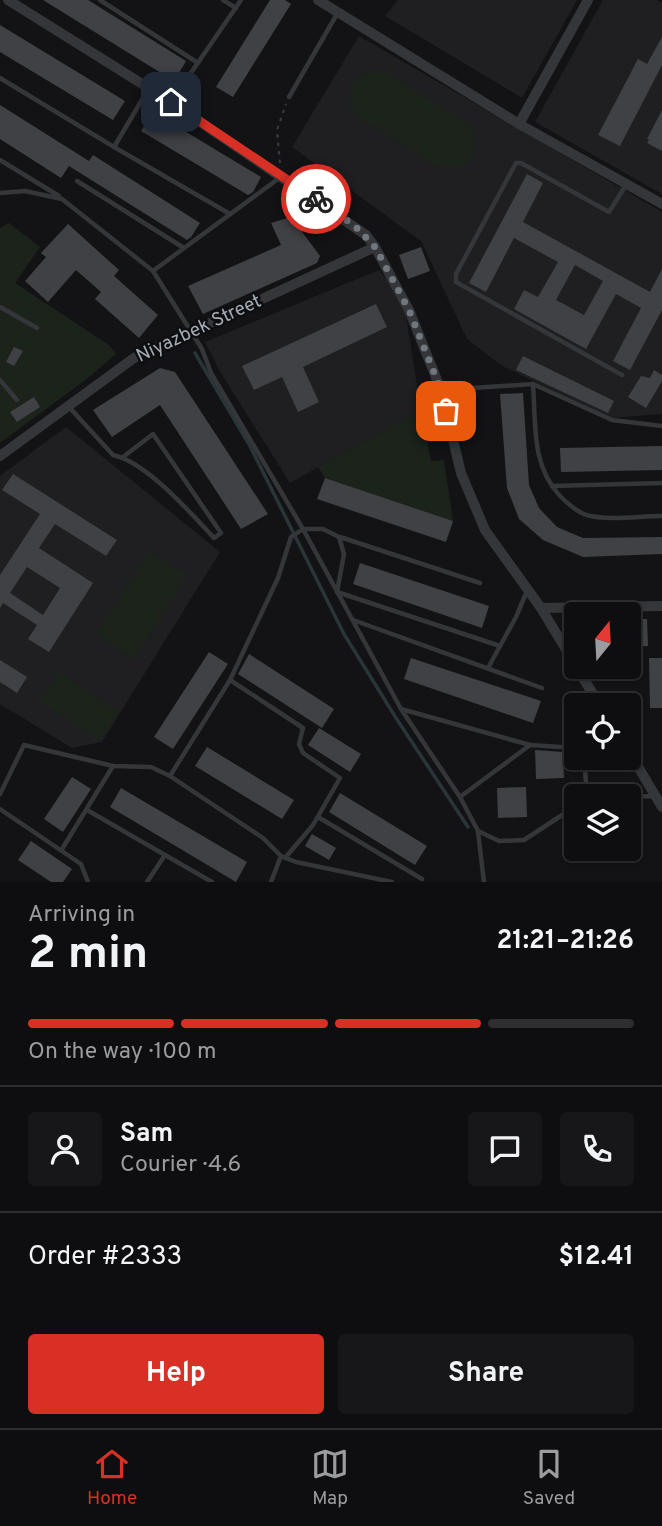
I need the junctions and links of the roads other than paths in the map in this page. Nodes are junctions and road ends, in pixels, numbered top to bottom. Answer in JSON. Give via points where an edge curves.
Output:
{"nodes":[{"id":1,"x":8,"y":0,"type":"edge"},
{"id":2,"x":100,"y":0,"type":"edge"},
{"id":3,"x":223,"y":0,"type":"edge"},
{"id":4,"x":241,"y":0,"type":"edge"},
{"id":5,"x":318,"y":0,"type":"edge"},
{"id":6,"x":588,"y":0,"type":"edge"},
{"id":7,"x":236,"y":8,"type":"junction"},
{"id":8,"x":337,"y":13,"type":"junction"},
{"id":9,"x":198,"y":63,"type":"junction"},
{"id":10,"x":0,"y":78,"type":"edge"},
{"id":11,"x":149,"y":89,"type":"junction"},
{"id":12,"x":289,"y":97,"type":"road end"},
{"id":13,"x":171,"y":102,"type":"junction"},
{"id":14,"x":519,"y":124,"type":"junction"},
{"id":15,"x":114,"y":147,"type":"junction"},
{"id":16,"x":0,"y":160,"type":"edge"},
{"id":17,"x":282,"y":176,"type":"junction"},
{"id":18,"x":77,"y":181,"type":"dead end"},
{"id":19,"x":626,"y":184,"type":"junction"},
{"id":20,"x":0,"y":193,"type":"edge"},
{"id":21,"x":62,"y":199,"type":"junction"},
{"id":22,"x":662,"y":204,"type":"edge"},
{"id":23,"x":230,"y":214,"type":"junction"},
{"id":24,"x":375,"y":247,"type":"junction"},
{"id":25,"x":184,"y":248,"type":"junction"},
{"id":26,"x":153,"y":271,"type":"junction"},
{"id":27,"x":0,"y":307,"type":"edge"},
{"id":28,"x":37,"y":328,"type":"dead end"},
{"id":29,"x":192,"y":331,"type":"junction"},
{"id":30,"x":622,"y":375,"type":"dead end"},
{"id":31,"x":0,"y":380,"type":"edge"},
{"id":32,"x":533,"y":384,"type":"junction"},
{"id":33,"x":441,"y":390,"type":"junction"},
{"id":34,"x":17,"y":400,"type":"dead end"},
{"id":35,"x":68,"y":407,"type":"junction"},
{"id":36,"x":662,"y":426,"type":"edge"},
{"id":37,"x":0,"y":456,"type":"edge"},
{"id":38,"x":123,"y":457,"type":"junction"},
{"id":39,"x":662,"y":483,"type":"edge"},
{"id":40,"x":551,"y":486,"type":"junction"},
{"id":41,"x":662,"y":516,"type":"edge"},
{"id":42,"x":303,"y":529,"type":"junction"},
{"id":43,"x":339,"y":537,"type":"junction"},
{"id":44,"x":480,"y":583,"type":"dead end"},
{"id":45,"x":527,"y":590,"type":"junction"},
{"id":46,"x":337,"y":592,"type":"junction"},
{"id":47,"x":662,"y":606,"type":"edge"},
{"id":48,"x":541,"y":608,"type":"junction"},
{"id":49,"x":352,"y":620,"type":"junction"},
{"id":50,"x":500,"y":646,"type":"junction"},
{"id":51,"x":564,"y":646,"type":"edge"},
{"id":52,"x":488,"y":668,"type":"junction"},
{"id":53,"x":230,"y":680,"type":"junction"},
{"id":54,"x":542,"y":688,"type":"dead end"},
{"id":55,"x":401,"y":709,"type":"junction"},
{"id":56,"x":530,"y":745,"type":"junction"},
{"id":57,"x":564,"y":747,"type":"edge"},
{"id":58,"x":113,"y":766,"type":"junction"},
{"id":59,"x":640,"y":770,"type":"edge"},
{"id":60,"x":170,"y":776,"type":"junction"},
{"id":61,"x":0,"y":794,"type":"edge"},
{"id":62,"x":460,"y":797,"type":"junction"},
{"id":63,"x":641,"y":800,"type":"edge"},
{"id":64,"x":659,"y":803,"type":"edge"},
{"id":65,"x":0,"y":809,"type":"edge"},
{"id":66,"x":87,"y":810,"type":"junction"},
{"id":67,"x":564,"y":814,"type":"edge"},
{"id":68,"x":318,"y":817,"type":"junction"},
{"id":69,"x":478,"y":831,"type":"junction"},
{"id":70,"x":62,"y":849,"type":"junction"},
{"id":71,"x":165,"y":855,"type":"junction"},
{"id":72,"x":283,"y":857,"type":"junction"},
{"id":73,"x":422,"y":879,"type":"dead end"},
{"id":74,"x":88,"y":882,"type":"edge"},
{"id":75,"x":147,"y":882,"type":"edge"},
{"id":76,"x":212,"y":882,"type":"edge"},
{"id":77,"x":271,"y":882,"type":"edge"},
{"id":78,"x":392,"y":882,"type":"edge"},
{"id":79,"x":484,"y":882,"type":"edge"}],
"edges":[{"from":1,"to":11,"type":"street"},
{"from":2,"to":9,"type":"lane"},
{"from":3,"to":7,"type":"lane"},
{"from":4,"to":7,"type":"lane"},
{"from":5,"to":8,"type":"street"},
{"from":6,"to":14,"type":"street"},
{"from":7,"to":9,"type":"lane"},
{"from":8,"to":12,"type":"lane"},
{"from":8,"to":14,"type":"street"},
{"from":9,"to":13,"type":"lane"},
{"from":10,"to":15,"type":"lane"},
{"from":11,"to":13,"type":"street"},
{"from":11,"to":15,"type":"lane"},
{"from":13,"to":17,"type":"street"},
{"from":14,"to":19,"type":"street"},
{"from":15,"to":23,"type":"lane"},
{"from":16,"to":21,"type":"lane"},
{"from":17,"to":23,"type":"lane"},
{"from":17,"to":24,"type":"street","via":[[355,226]]},
{"from":18,"to":25,"type":"lane"},
{"from":19,"to":22,"type":"street"},
{"from":19,"to":30,"type":"lane","via":[[609,212],[516,163],[456,274],[456,282]]},
{"from":20,"to":21,"type":"lane","via":[[25,191]]},
{"from":21,"to":26,"type":"lane"},
{"from":23,"to":25,"type":"lane"},
{"from":24,"to":29,"type":"street","name":"Niyazbek Street"},
{"from":24,"to":33,"type":"street","via":[[409,310]]},
{"from":25,"to":26,"type":"lane"},
{"from":26,"to":29,"type":"lane"},
{"from":27,"to":28,"type":"lane"},
{"from":29,"to":35,"type":"street","name":"Niyazbek Street","via":[[134,358]]},
{"from":29,"to":42,"type":"lane","via":[[211,373]]},
{"from":31,"to":34,"type":"lane"},
{"from":32,"to":33,"type":"lane"},
{"from":32,"to":36,"type":"lane","via":[[612,420]]},
{"from":32,"to":40,"type":"lane","via":[[541,468]]},
{"from":33,"to":45,"type":"street","via":[[461,473],[485,530]]},
{"from":35,"to":37,"type":"street","name":"Niyazbek Street"},
{"from":35,"to":38,"type":"lane","via":[[113,455]]},
{"from":38,"to":38,"type":"lane","via":[[173,495],[214,538],[221,533],[153,434]]},
{"from":39,"to":40,"type":"lane"},
{"from":40,"to":41,"type":"lane","via":[[569,506],[586,514]]},
{"from":42,"to":43,"type":"lane","via":[[323,529]]},
{"from":42,"to":46,"type":"lane"},
{"from":42,"to":53,"type":"lane","via":[[291,537],[278,578]]},
{"from":43,"to":44,"type":"lane"},
{"from":43,"to":46,"type":"lane","via":[[344,554]]},
{"from":45,"to":48,"type":"street"},
{"from":45,"to":50,"type":"lane"},
{"from":46,"to":49,"type":"lane"},
{"from":46,"to":50,"type":"lane"},
{"from":47,"to":48,"type":"street"},
{"from":48,"to":51,"type":"street"},
{"from":49,"to":52,"type":"lane"},
{"from":49,"to":55,"type":"lane"},
{"from":50,"to":52,"type":"lane"},
{"from":52,"to":54,"type":"lane"},
{"from":53,"to":60,"type":"lane"},
{"from":53,"to":68,"type":"lane","via":[[303,729],[299,744],[303,753],[341,778]]},
{"from":55,"to":56,"type":"lane"},
{"from":55,"to":62,"type":"lane"},
{"from":56,"to":57,"type":"lane"},
{"from":56,"to":62,"type":"lane"},
{"from":58,"to":60,"type":"lane","via":[[151,767]]},
{"from":58,"to":61,"type":"lane","via":[[24,746]]},
{"from":58,"to":66,"type":"lane"},
{"from":59,"to":64,"type":"street"},
{"from":60,"to":72,"type":"lane","via":[[263,838]]},
{"from":62,"to":69,"type":"lane"},
{"from":63,"to":64,"type":"lane"},
{"from":65,"to":70,"type":"lane"},
{"from":66,"to":70,"type":"lane"},
{"from":66,"to":71,"type":"lane"},
{"from":67,"to":69,"type":"lane","via":[[524,840],[499,841]]},
{"from":68,"to":72,"type":"lane"},
{"from":68,"to":73,"type":"lane"},
{"from":69,"to":79,"type":"lane"},
{"from":70,"to":74,"type":"lane","via":[[80,863]]},
{"from":71,"to":75,"type":"lane"},
{"from":71,"to":76,"type":"lane"},
{"from":72,"to":77,"type":"lane"},
{"from":72,"to":78,"type":"lane"}]}
